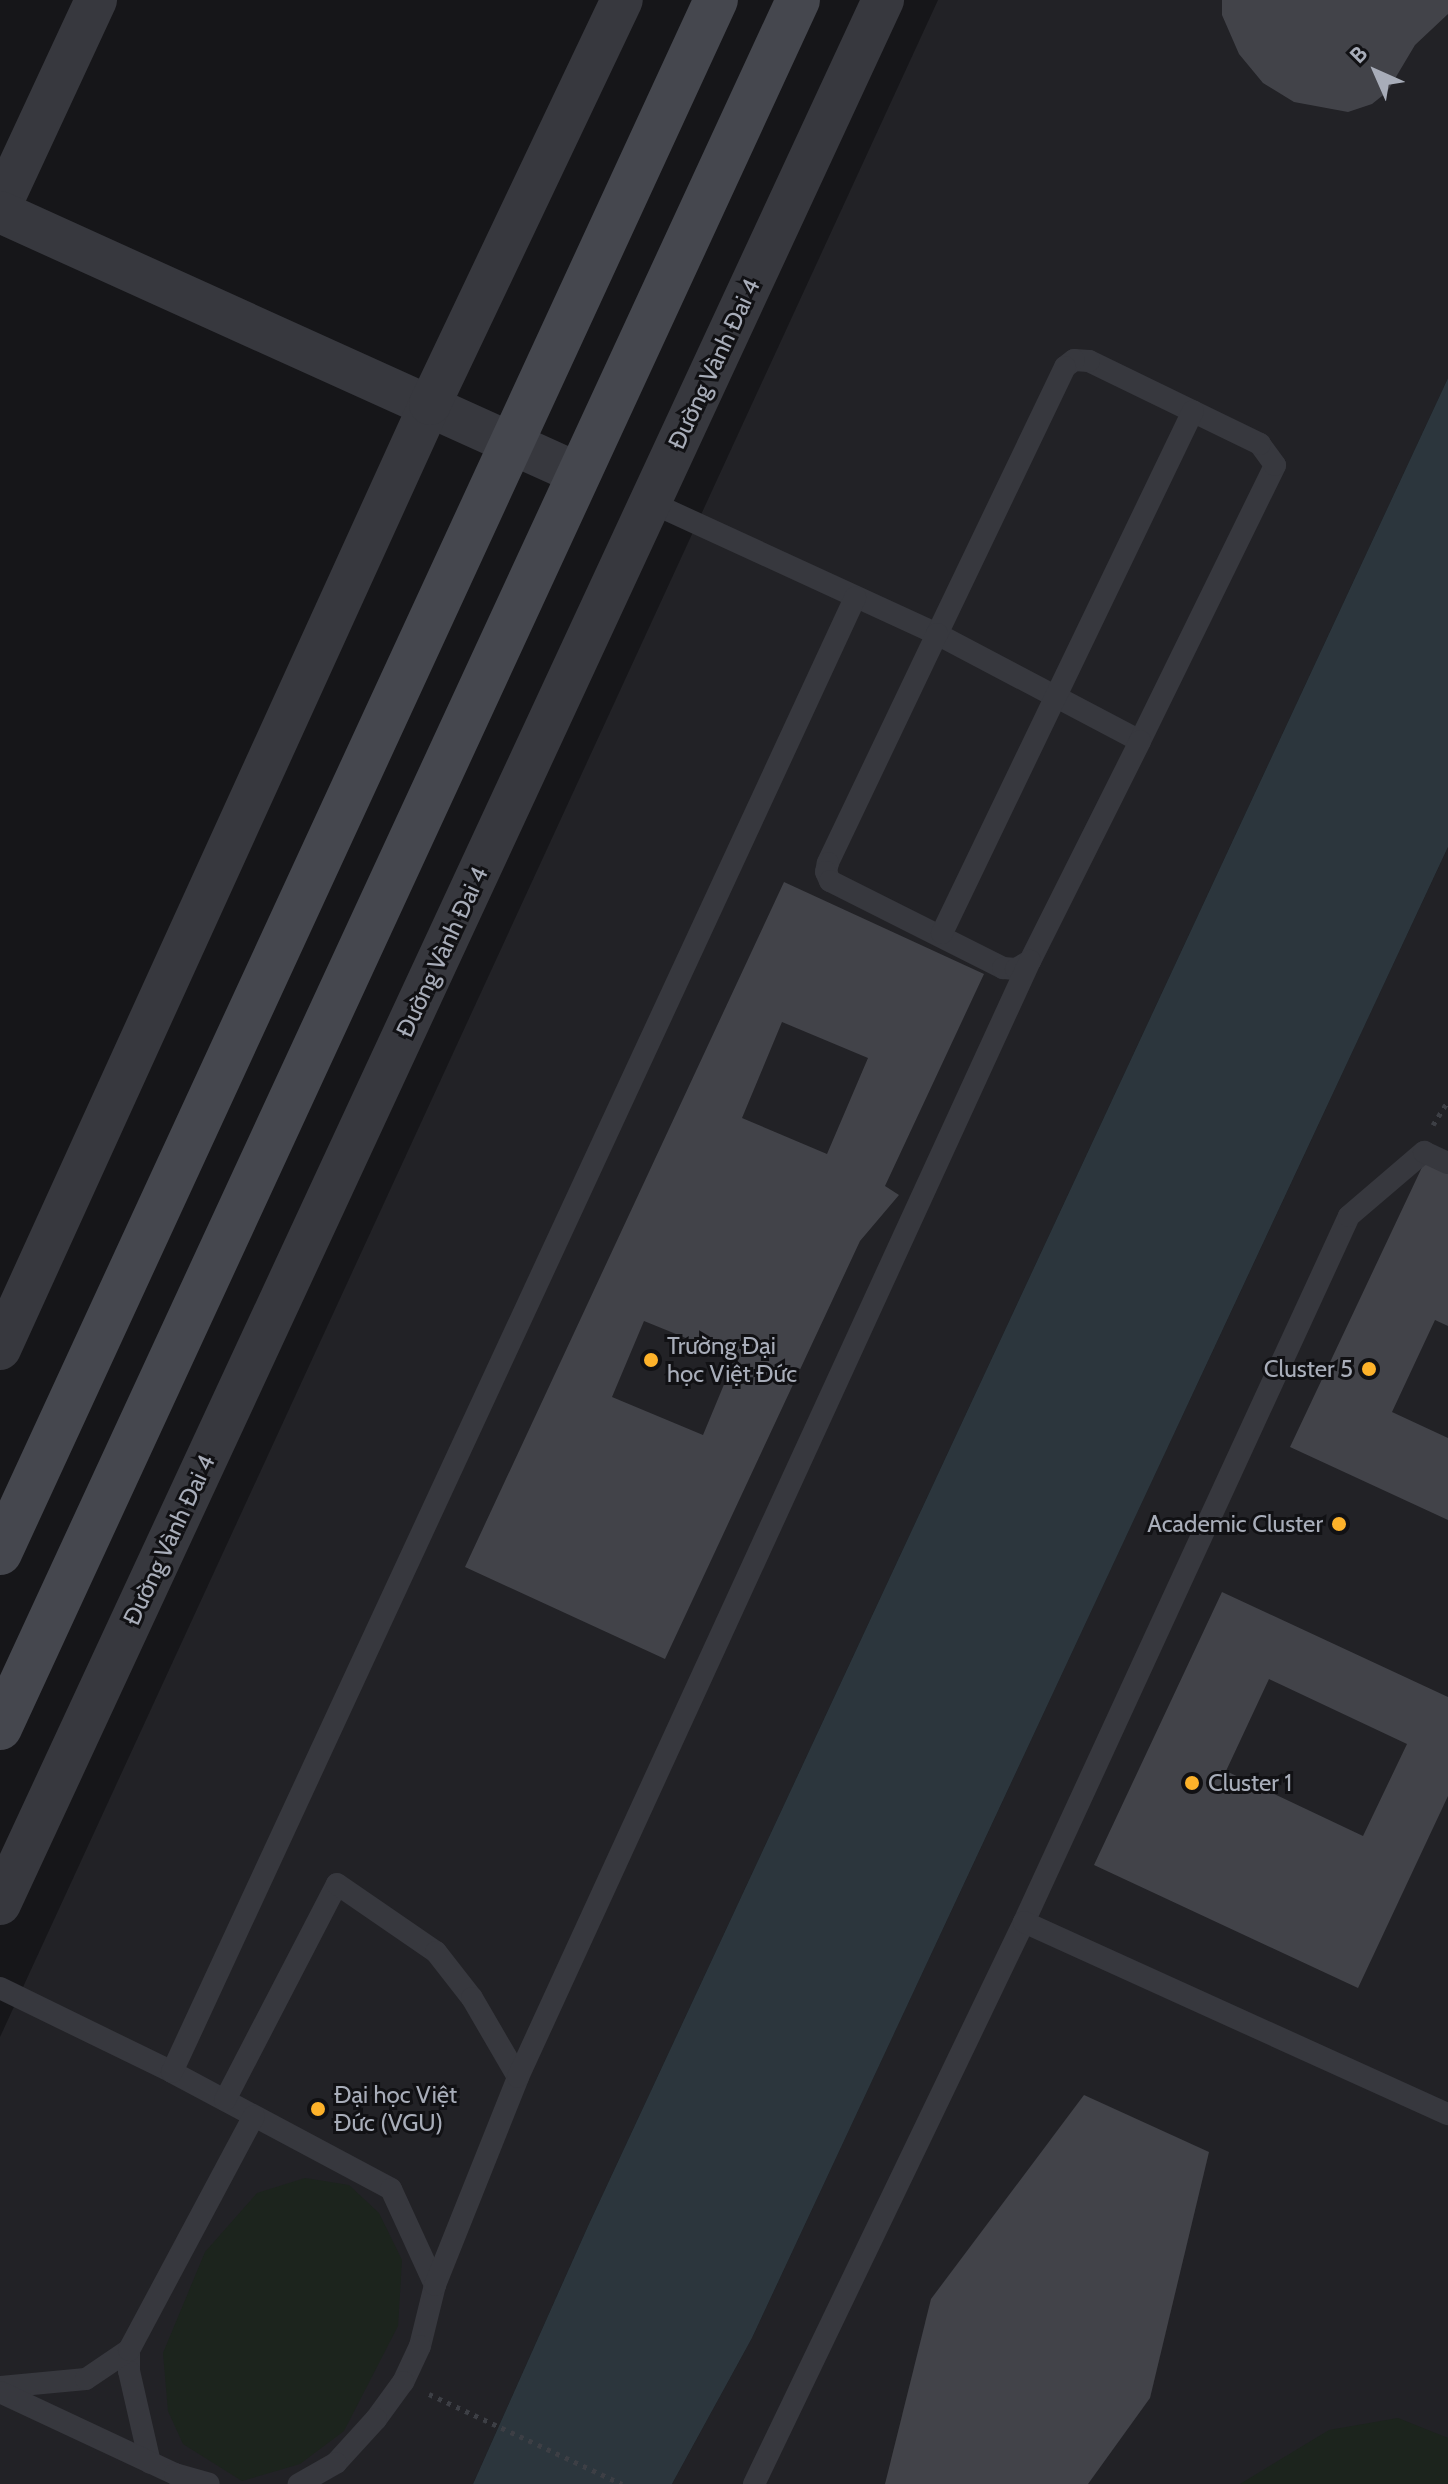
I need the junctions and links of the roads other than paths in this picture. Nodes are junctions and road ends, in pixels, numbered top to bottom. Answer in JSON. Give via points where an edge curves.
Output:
{"nodes":[{"id":1,"x":96,"y":0,"type":"edge"},
{"id":2,"x":622,"y":0,"type":"edge"},
{"id":3,"x":716,"y":0,"type":"edge"},
{"id":4,"x":798,"y":0,"type":"edge"},
{"id":5,"x":883,"y":0,"type":"edge"},
{"id":6,"x":0,"y":210,"type":"edge"},
{"id":7,"x":430,"y":404,"type":"junction"},
{"id":8,"x":1193,"y":411,"type":"junction"},
{"id":9,"x":513,"y":440,"type":"junction"},
{"id":10,"x":579,"y":474,"type":"junction"},
{"id":11,"x":650,"y":502,"type":"junction"},
{"id":12,"x":855,"y":598,"type":"junction"},
{"id":13,"x":937,"y":634,"type":"junction"},
{"id":14,"x":1059,"y":698,"type":"junction"},
{"id":15,"x":1140,"y":741,"type":"junction"},
{"id":16,"x":942,"y":933,"type":"junction"},
{"id":17,"x":1030,"y":961,"type":"junction"},
{"id":18,"x":1448,"y":1163,"type":"edge"},
{"id":19,"x":0,"y":1349,"type":"edge"},
{"id":20,"x":0,"y":1553,"type":"edge"},
{"id":21,"x":0,"y":1728,"type":"edge"},
{"id":22,"x":0,"y":1904,"type":"edge"},
{"id":23,"x":1024,"y":1922,"type":"junction"},
{"id":24,"x":0,"y":1988,"type":"edge"},
{"id":25,"x":172,"y":2072,"type":"junction"},
{"id":26,"x":518,"y":2077,"type":"junction"},
{"id":27,"x":225,"y":2100,"type":"junction"},
{"id":28,"x":1448,"y":2114,"type":"edge"},
{"id":29,"x":254,"y":2116,"type":"junction"},
{"id":30,"x":435,"y":2285,"type":"junction"},
{"id":31,"x":129,"y":2350,"type":"junction"},
{"id":32,"x":0,"y":2390,"type":"edge"},
{"id":33,"x":150,"y":2463,"type":"junction"},
{"id":34,"x":209,"y":2484,"type":"edge"},
{"id":35,"x":299,"y":2484,"type":"edge"},
{"id":36,"x":754,"y":2484,"type":"edge"}],
"edges":[{"from":1,"to":6,"type":"street"},
{"from":2,"to":7,"type":"street"},
{"from":3,"to":9,"type":"main road"},
{"from":4,"to":10,"type":"main road"},
{"from":5,"to":11,"type":"street","name":"Đường Vành Đai 4"},
{"from":6,"to":7,"type":"street"},
{"from":7,"to":9,"type":"street"},
{"from":7,"to":19,"type":"street"},
{"from":8,"to":13,"type":"lane","via":[[1089,361],[1074,360],[1065,367]]},
{"from":8,"to":14,"type":"lane"},
{"from":8,"to":15,"type":"lane","via":[[1260,444],[1275,465]]},
{"from":9,"to":10,"type":"street"},
{"from":9,"to":20,"type":"main road"},
{"from":10,"to":21,"type":"main road"},
{"from":11,"to":12,"type":"lane"},
{"from":11,"to":22,"type":"street","name":"Đường Vành Đai 4"},
{"from":12,"to":13,"type":"lane"},
{"from":12,"to":25,"type":"lane"},
{"from":13,"to":14,"type":"lane"},
{"from":13,"to":16,"type":"lane","via":[[826,872],[830,881]]},
{"from":14,"to":15,"type":"lane"},
{"from":14,"to":16,"type":"lane"},
{"from":15,"to":17,"type":"lane"},
{"from":16,"to":17,"type":"lane","via":[[1003,968]]},
{"from":17,"to":26,"type":"lane"},
{"from":18,"to":23,"type":"lane","via":[[1424,1152],[1349,1216]]},
{"from":23,"to":28,"type":"lane"},
{"from":23,"to":36,"type":"lane"},
{"from":24,"to":25,"type":"lane"},
{"from":25,"to":27,"type":"lane"},
{"from":26,"to":27,"type":"lane","via":[[472,1998],[436,1952],[337,1884]]},
{"from":26,"to":30,"type":"lane"},
{"from":27,"to":29,"type":"lane"},
{"from":29,"to":30,"type":"lane","via":[[391,2189]]},
{"from":29,"to":31,"type":"lane"},
{"from":30,"to":35,"type":"lane","via":[[420,2346],[403,2382],[336,2463]]},
{"from":31,"to":32,"type":"lane","via":[[86,2379]]},
{"from":31,"to":33,"type":"lane"},
{"from":32,"to":33,"type":"lane"},
{"from":33,"to":34,"type":"lane"}]}
